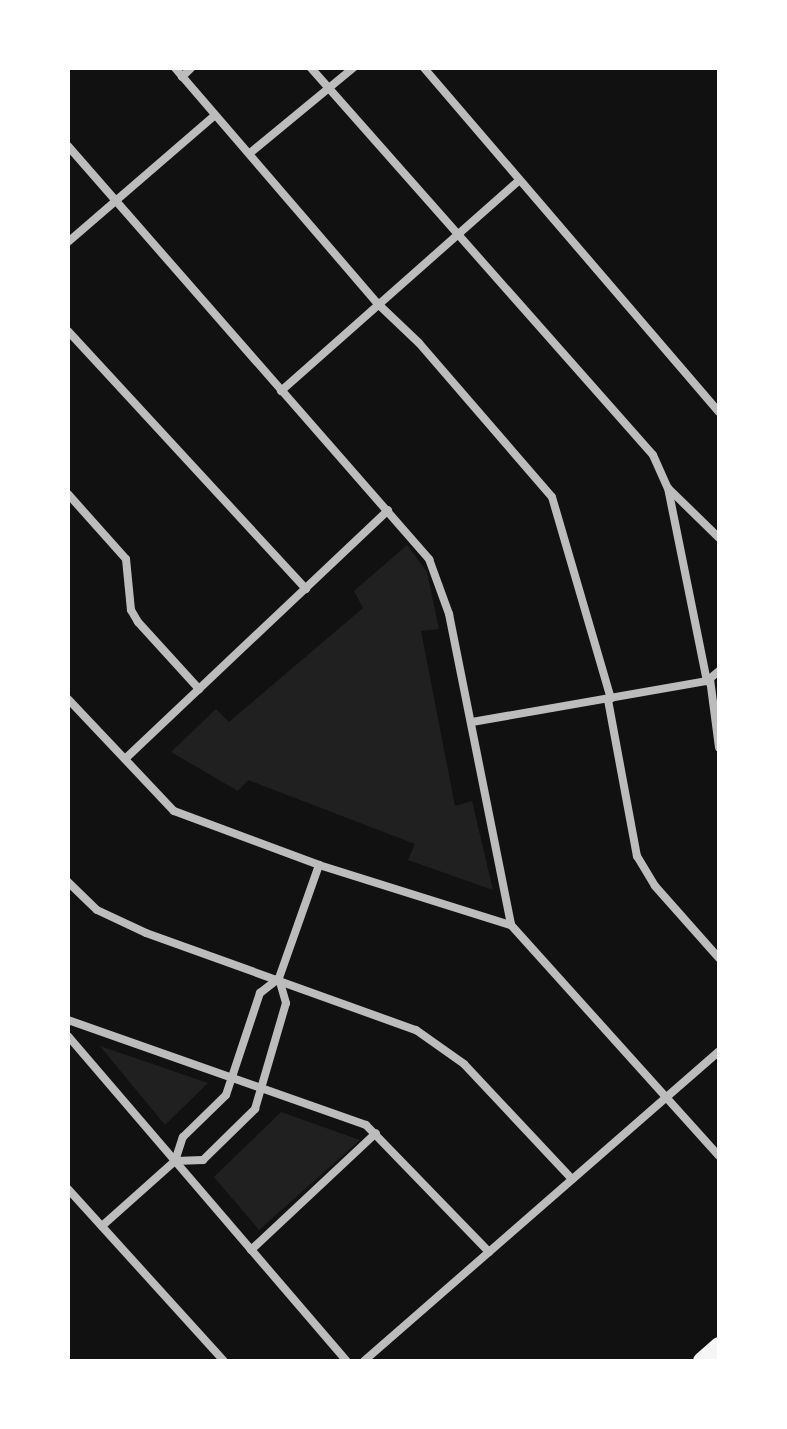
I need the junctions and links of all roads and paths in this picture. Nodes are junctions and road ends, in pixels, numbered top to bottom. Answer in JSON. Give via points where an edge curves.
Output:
{"nodes":[{"id":1,"x":175,"y":68,"type":"edge"},
{"id":2,"x":191,"y":68,"type":"edge"},
{"id":3,"x":311,"y":68,"type":"edge"},
{"id":4,"x":353,"y":68,"type":"edge"},
{"id":5,"x":424,"y":68,"type":"edge"},
{"id":6,"x":182,"y":77,"type":"junction"},
{"id":7,"x":327,"y":88,"type":"junction"},
{"id":8,"x":215,"y":115,"type":"junction"},
{"id":9,"x":68,"y":146,"type":"edge"},
{"id":10,"x":250,"y":153,"type":"junction"},
{"id":11,"x":518,"y":181,"type":"junction"},
{"id":12,"x":116,"y":201,"type":"junction"},
{"id":13,"x":460,"y":234,"type":"junction"},
{"id":14,"x":68,"y":242,"type":"edge"},
{"id":15,"x":377,"y":303,"type":"junction"},
{"id":16,"x":68,"y":331,"type":"edge"},
{"id":17,"x":281,"y":391,"type":"junction"},
{"id":18,"x":719,"y":412,"type":"edge"},
{"id":19,"x":668,"y":488,"type":"junction"},
{"id":20,"x":68,"y":494,"type":"edge"},
{"id":21,"x":388,"y":510,"type":"junction"},
{"id":22,"x":719,"y":538,"type":"edge"},
{"id":23,"x":306,"y":589,"type":"junction"},
{"id":24,"x":719,"y":671,"type":"edge"},
{"id":25,"x":708,"y":680,"type":"junction"},
{"id":26,"x":199,"y":689,"type":"junction"},
{"id":27,"x":68,"y":699,"type":"edge"},
{"id":28,"x":609,"y":699,"type":"junction"},
{"id":29,"x":472,"y":722,"type":"junction"},
{"id":30,"x":719,"y":747,"type":"edge"},
{"id":31,"x":125,"y":759,"type":"junction"},
{"id":32,"x":319,"y":865,"type":"junction"},
{"id":33,"x":68,"y":882,"type":"edge"},
{"id":34,"x":511,"y":925,"type":"junction"},
{"id":35,"x":719,"y":958,"type":"edge"},
{"id":36,"x":279,"y":978,"type":"junction"},
{"id":37,"x":68,"y":1020,"type":"edge"},
{"id":38,"x":68,"y":1036,"type":"edge"},
{"id":39,"x":719,"y":1051,"type":"edge"},
{"id":40,"x":234,"y":1075,"type":"junction"},
{"id":41,"x":262,"y":1085,"type":"junction"},
{"id":42,"x":666,"y":1097,"type":"junction"},
{"id":43,"x":376,"y":1133,"type":"junction"},
{"id":44,"x":719,"y":1156,"type":"edge"},
{"id":45,"x":175,"y":1161,"type":"junction"},
{"id":46,"x":572,"y":1179,"type":"junction"},
{"id":47,"x":68,"y":1189,"type":"edge"},
{"id":48,"x":102,"y":1226,"type":"junction"},
{"id":49,"x":251,"y":1250,"type":"junction"},
{"id":50,"x":489,"y":1252,"type":"junction"},
{"id":51,"x":719,"y":1346,"type":"edge"},
{"id":52,"x":224,"y":1361,"type":"edge"},
{"id":53,"x":347,"y":1361,"type":"edge"},
{"id":54,"x":364,"y":1361,"type":"edge"},
{"id":55,"x":702,"y":1361,"type":"edge"}],
"edges":[{"from":1,"to":6,"type":"street"},
{"from":2,"to":6,"type":"street"},
{"from":3,"to":7,"type":"street"},
{"from":4,"to":7,"type":"street"},
{"from":5,"to":11,"type":"street"},
{"from":6,"to":8,"type":"street"},
{"from":7,"to":10,"type":"street"},
{"from":7,"to":13,"type":"street"},
{"from":8,"to":10,"type":"street"},
{"from":8,"to":12,"type":"street"},
{"from":9,"to":12,"type":"street"},
{"from":10,"to":15,"type":"street"},
{"from":11,"to":13,"type":"street"},
{"from":11,"to":18,"type":"street"},
{"from":12,"to":14,"type":"street"},
{"from":12,"to":17,"type":"street"},
{"from":13,"to":15,"type":"street"},
{"from":13,"to":19,"type":"street","via":[[653,455]]},
{"from":15,"to":17,"type":"street"},
{"from":15,"to":28,"type":"street","via":[[419,343],[552,497]]},
{"from":16,"to":23,"type":"street"},
{"from":17,"to":21,"type":"street"},
{"from":19,"to":22,"type":"street"},
{"from":19,"to":25,"type":"street"},
{"from":20,"to":26,"type":"street","via":[[126,559],[131,610],[138,622]]},
{"from":21,"to":23,"type":"street"},
{"from":21,"to":29,"type":"street","via":[[429,559],[441,588]]},
{"from":23,"to":26,"type":"street"},
{"from":24,"to":25,"type":"street"},
{"from":25,"to":28,"type":"street"},
{"from":25,"to":30,"type":"street"},
{"from":26,"to":31,"type":"street"},
{"from":27,"to":31,"type":"street"},
{"from":28,"to":29,"type":"street"},
{"from":28,"to":35,"type":"street","via":[[637,856],[655,886]]},
{"from":29,"to":34,"type":"street"},
{"from":31,"to":32,"type":"street","via":[[174,811]]},
{"from":32,"to":34,"type":"street"},
{"from":32,"to":36,"type":"street"},
{"from":33,"to":36,"type":"street","via":[[115,920]]},
{"from":34,"to":42,"type":"street"},
{"from":36,"to":40,"type":"street","via":[[260,993]]},
{"from":36,"to":41,"type":"street","via":[[286,1003]]},
{"from":36,"to":46,"type":"street","via":[[403,1023],[441,1045]]},
{"from":37,"to":40,"type":"street"},
{"from":38,"to":45,"type":"street"},
{"from":39,"to":42,"type":"street"},
{"from":40,"to":41,"type":"street"},
{"from":40,"to":45,"type":"street","via":[[226,1095],[183,1137]]},
{"from":41,"to":43,"type":"street","via":[[347,1116]]},
{"from":41,"to":45,"type":"street","via":[[255,1109],[203,1160]]},
{"from":42,"to":44,"type":"street"},
{"from":42,"to":46,"type":"street"},
{"from":43,"to":49,"type":"street"},
{"from":43,"to":50,"type":"street"},
{"from":45,"to":48,"type":"street"},
{"from":45,"to":49,"type":"street"},
{"from":46,"to":50,"type":"street"},
{"from":47,"to":48,"type":"street"},
{"from":48,"to":52,"type":"street"},
{"from":49,"to":53,"type":"street"},
{"from":50,"to":54,"type":"street"},
{"from":51,"to":55,"type":"main road"}]}
